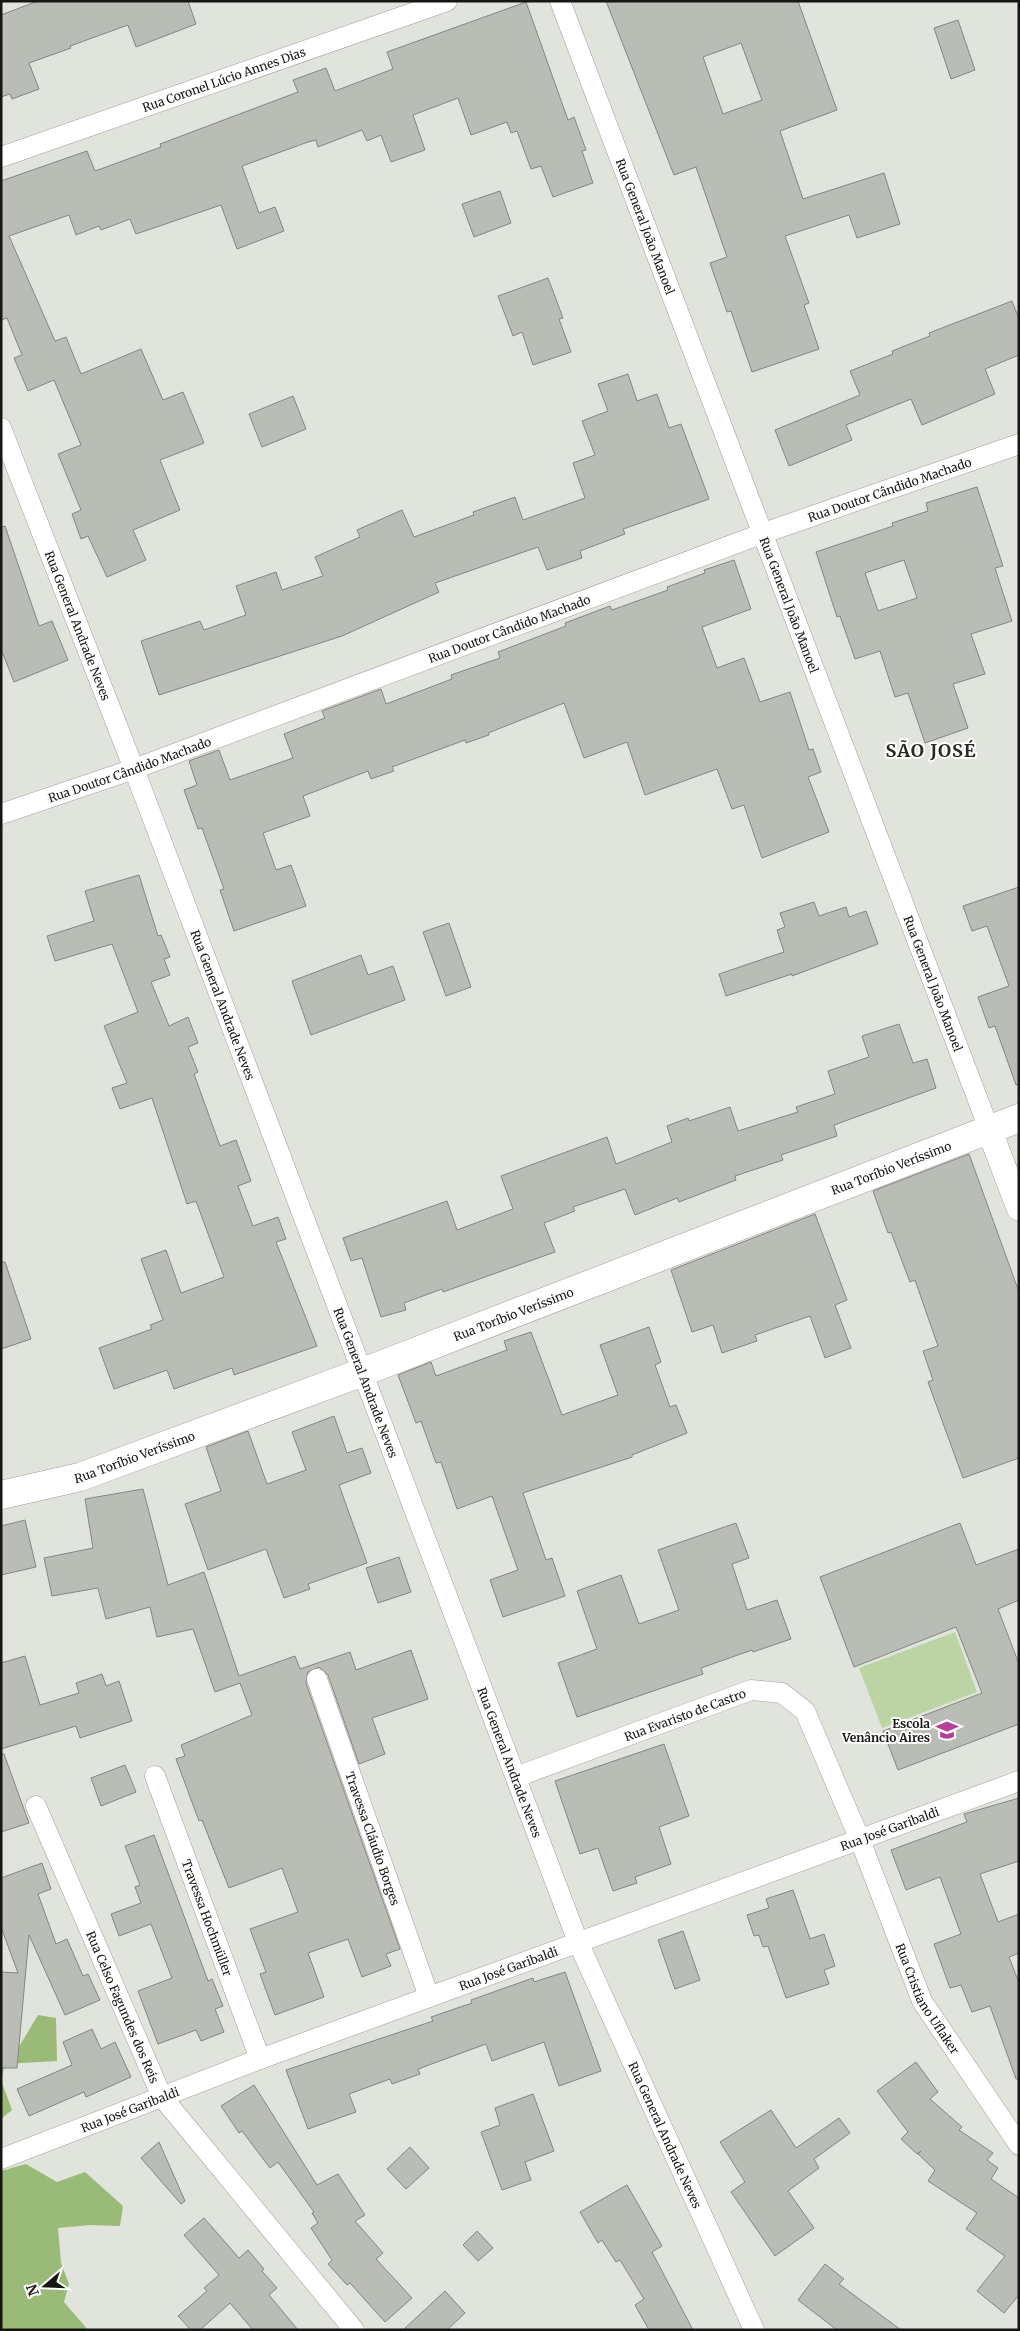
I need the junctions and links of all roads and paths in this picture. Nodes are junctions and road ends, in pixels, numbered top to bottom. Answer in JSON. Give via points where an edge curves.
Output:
{"nodes":[{"id":1,"x":447,"y":1,"type":"edge"},
{"id":2,"x":560,"y":1,"type":"edge"},
{"id":3,"x":1,"y":157,"type":"edge"},
{"id":4,"x":1,"y":428,"type":"edge"},
{"id":5,"x":1019,"y":444,"type":"edge"},
{"id":6,"x":761,"y":534,"type":"junction"},
{"id":7,"x":134,"y":768,"type":"junction"},
{"id":8,"x":1,"y":814,"type":"edge"},
{"id":9,"x":1019,"y":1118,"type":"edge"},
{"id":10,"x":989,"y":1129,"type":"junction"},
{"id":11,"x":1019,"y":1208,"type":"edge"},
{"id":12,"x":363,"y":1372,"type":"junction"},
{"id":13,"x":1,"y":1495,"type":"edge"},
{"id":14,"x":317,"y":1679,"type":"dead end"},
{"id":15,"x":155,"y":1776,"type":"dead end"},
{"id":16,"x":516,"y":1777,"type":"junction"},
{"id":17,"x":1019,"y":1781,"type":"edge"},
{"id":18,"x":36,"y":1806,"type":"dead end"},
{"id":19,"x":860,"y":1840,"type":"junction"},
{"id":20,"x":578,"y":1942,"type":"junction"},
{"id":21,"x":429,"y":1996,"type":"junction"},
{"id":22,"x":260,"y":2059,"type":"junction"},
{"id":23,"x":162,"y":2097,"type":"junction"},
{"id":24,"x":1019,"y":2145,"type":"edge"},
{"id":25,"x":1,"y":2159,"type":"edge"},
{"id":26,"x":354,"y":2330,"type":"edge"},
{"id":27,"x":754,"y":2330,"type":"edge"}],
"edges":[{"from":1,"to":3,"type":"street","name":"Rua Coronel Lúcio Annes Dias"},
{"from":2,"to":6,"type":"street","name":"Rua General João Manoel"},
{"from":4,"to":7,"type":"street","name":"Rua General Andrade Neves"},
{"from":5,"to":6,"type":"street","name":"Rua Doutor Cândido Machado"},
{"from":6,"to":7,"type":"street","name":"Rua Doutor Cândido Machado"},
{"from":6,"to":10,"type":"street","name":"Rua General João Manoel"},
{"from":7,"to":8,"type":"street","name":"Rua Doutor Cândido Machado"},
{"from":7,"to":12,"type":"street","name":"Rua General Andrade Neves"},
{"from":9,"to":10,"type":"main road","name":"Rua Toríbio Veríssimo"},
{"from":10,"to":11,"type":"street","name":"Rua General João Manoel"},
{"from":10,"to":12,"type":"main road","name":"Rua Toríbio Veríssimo"},
{"from":12,"to":13,"type":"main road","name":"Rua Toríbio Veríssimo","via":[[80,1477]]},
{"from":12,"to":16,"type":"street","name":"Rua General Andrade Neves"},
{"from":14,"to":21,"type":"street","name":"Travessa Cláudio Borges"},
{"from":15,"to":22,"type":"street","name":"Travessa Hochmüller"},
{"from":16,"to":19,"type":"street","name":"Rua Evaristo de Castro","via":[[751,1690],[782,1693],[804,1712]]},
{"from":16,"to":20,"type":"street","name":"Rua General Andrade Neves"},
{"from":17,"to":19,"type":"street","name":"Rua José Garibaldi"},
{"from":18,"to":23,"type":"street","name":"Rua Celso Fagundes dos Reis"},
{"from":19,"to":20,"type":"street","name":"Rua José Garibaldi"},
{"from":19,"to":24,"type":"street","name":"Rua Cristiano Uflaker","via":[[922,2001]]},
{"from":20,"to":21,"type":"street","name":"Rua José Garibaldi"},
{"from":20,"to":27,"type":"street","name":"Rua General Andrade Neves"},
{"from":21,"to":22,"type":"street","name":"Rua José Garibaldi"},
{"from":22,"to":23,"type":"street","name":"Rua José Garibaldi"},
{"from":23,"to":25,"type":"street","name":"Rua José Garibaldi"},
{"from":23,"to":26,"type":"street","name":"Rua Celso Fagundes dos Reis"}]}
